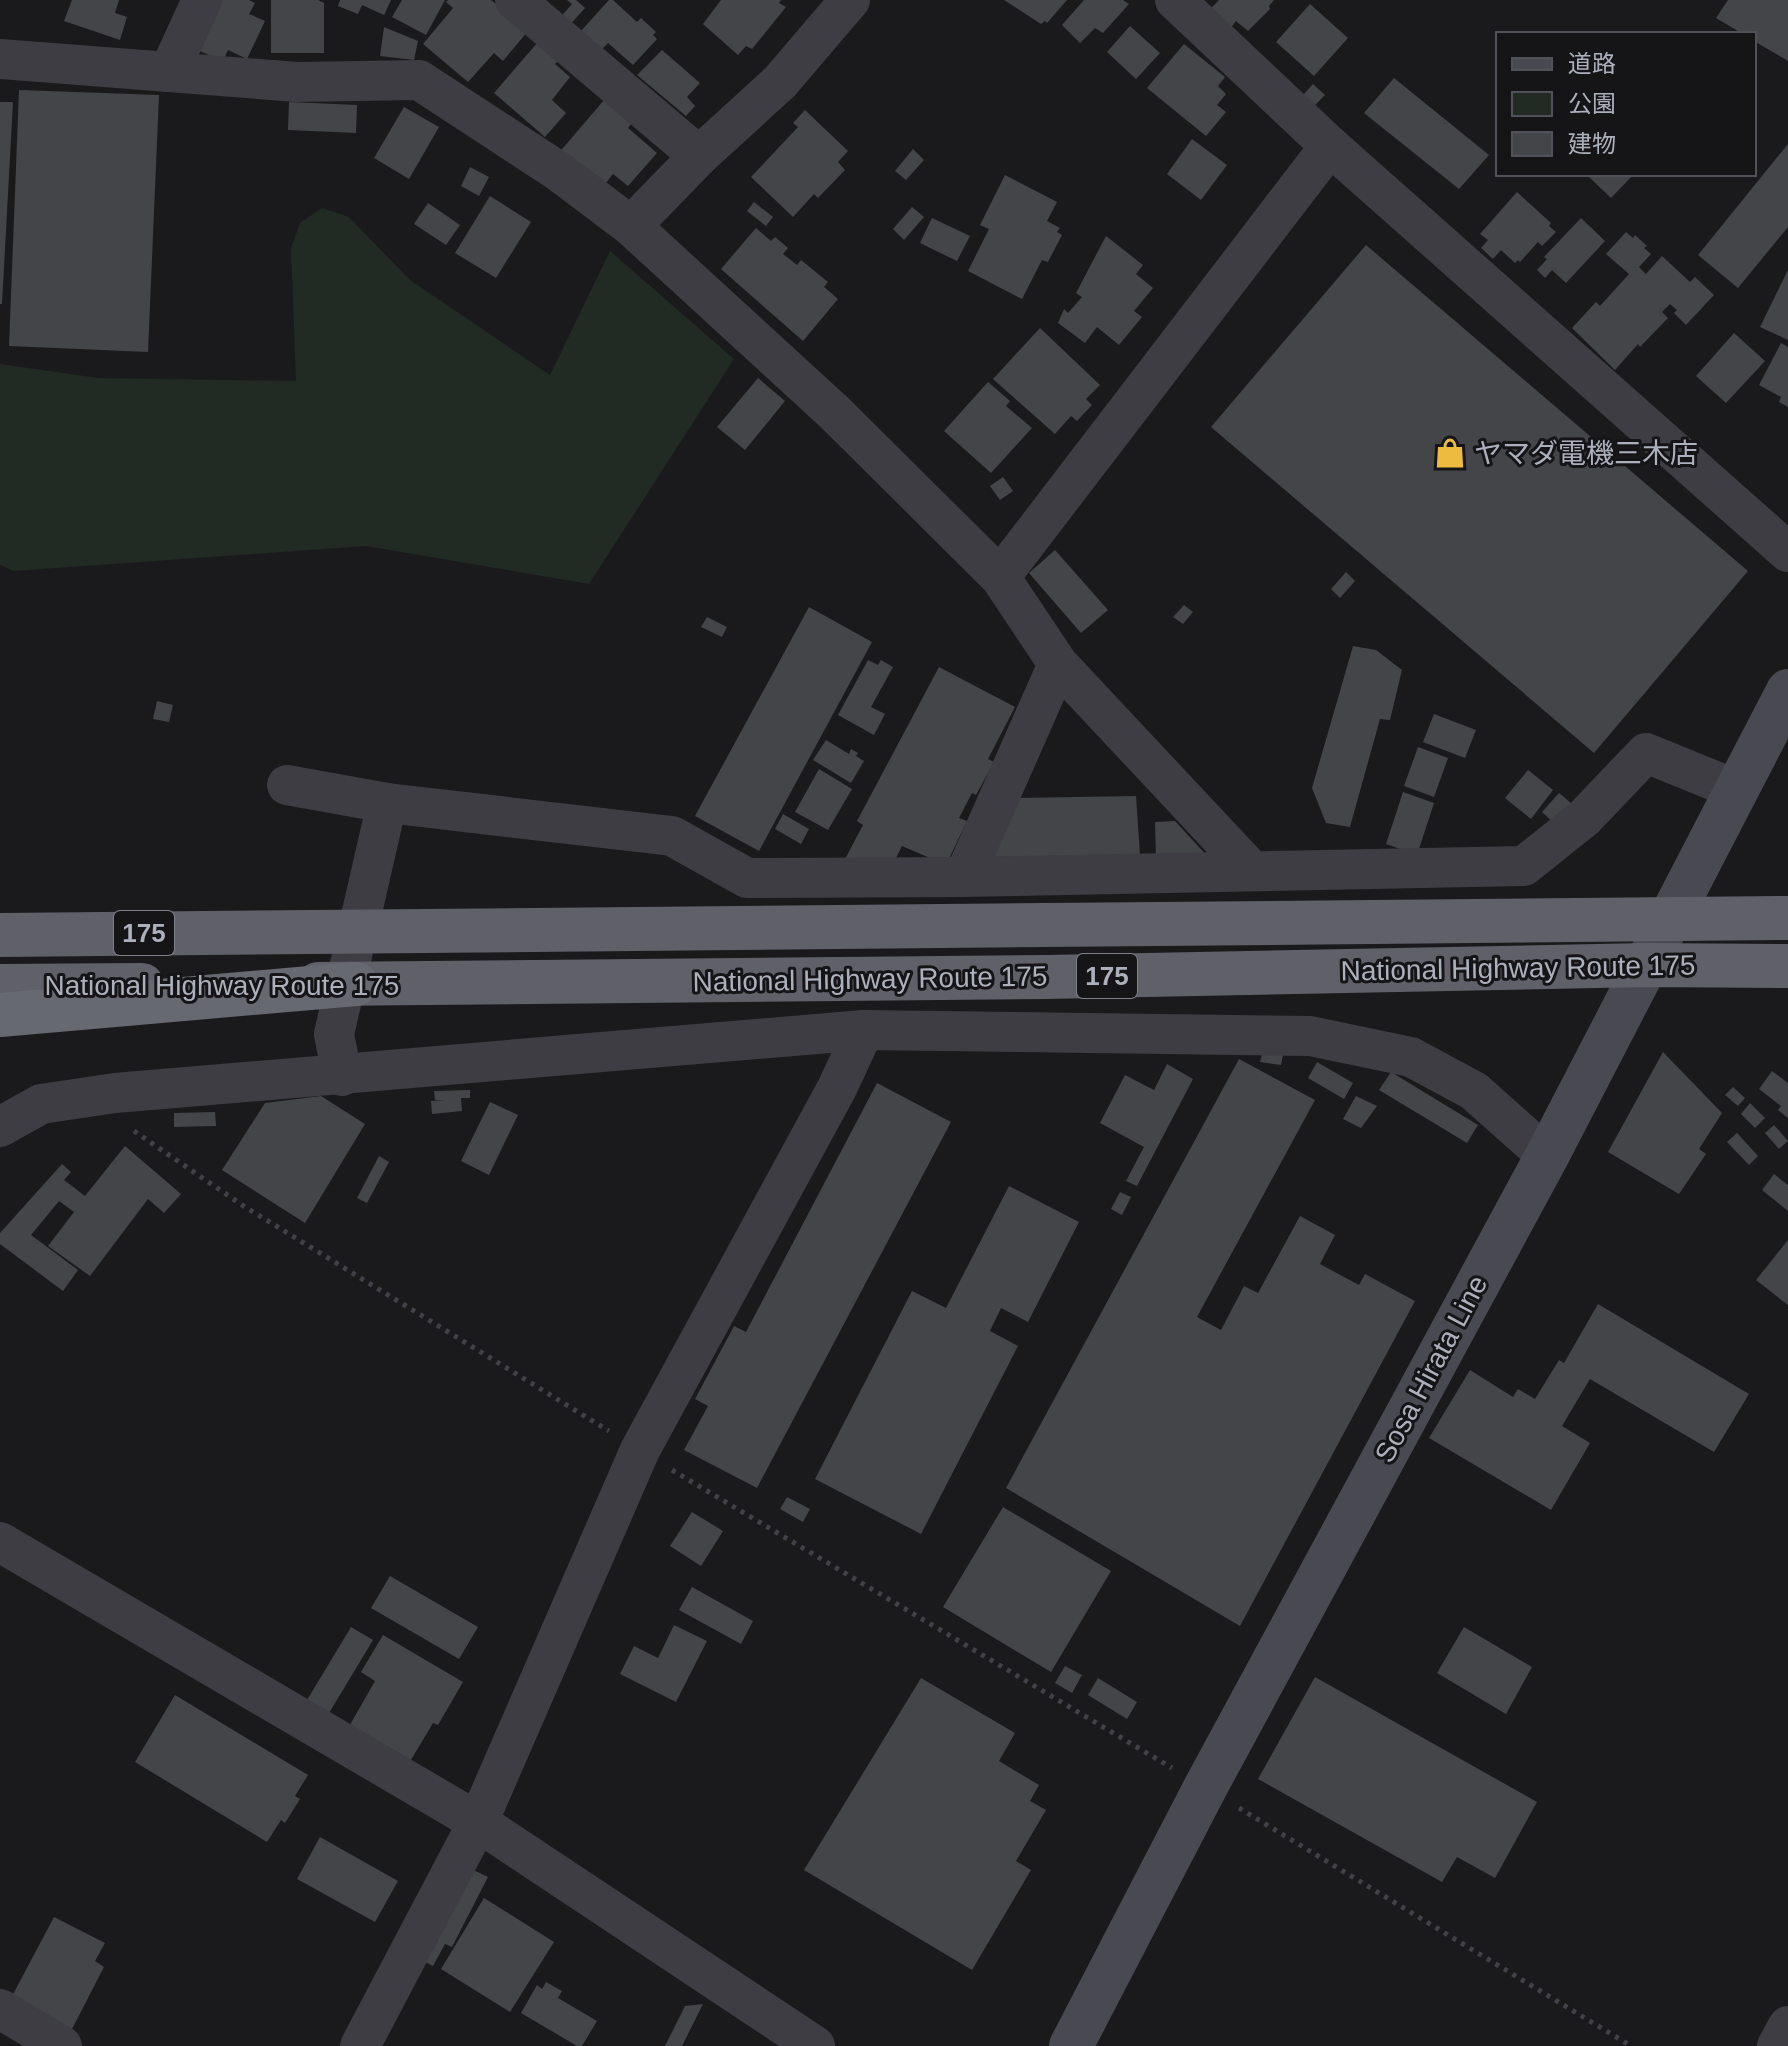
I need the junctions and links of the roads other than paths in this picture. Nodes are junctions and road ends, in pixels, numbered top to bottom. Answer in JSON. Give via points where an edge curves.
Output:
{"nodes":[{"id":1,"x":202,"y":0,"type":"edge"},
{"id":2,"x":515,"y":0,"type":"edge"},
{"id":3,"x":850,"y":0,"type":"edge"},
{"id":4,"x":1175,"y":0,"type":"edge"},
{"id":5,"x":0,"y":59,"type":"edge"},
{"id":6,"x":169,"y":72,"type":"junction"},
{"id":7,"x":1330,"y":146,"type":"junction"},
{"id":8,"x":699,"y":156,"type":"junction"},
{"id":9,"x":631,"y":226,"type":"junction"},
{"id":10,"x":1788,"y":552,"type":"edge"},
{"id":11,"x":1000,"y":577,"type":"junction"},
{"id":12,"x":1058,"y":664,"type":"junction"},
{"id":13,"x":1788,"y":691,"type":"edge"},
{"id":14,"x":287,"y":785,"type":"dead end"},
{"id":15,"x":1737,"y":790,"type":"junction"},
{"id":16,"x":387,"y":803,"type":"junction"},
{"id":17,"x":1251,"y":870,"type":"junction"},
{"id":18,"x":964,"y":877,"type":"junction"},
{"id":19,"x":1788,"y":918,"type":"edge"},
{"id":20,"x":1670,"y":919,"type":"junction"},
{"id":21,"x":0,"y":935,"type":"edge"},
{"id":22,"x":1646,"y":965,"type":"junction"},
{"id":23,"x":1788,"y":966,"type":"edge"},
{"id":24,"x":0,"y":986,"type":"edge"},
{"id":25,"x":266,"y":988,"type":"junction"},
{"id":26,"x":0,"y":1015,"type":"edge"},
{"id":27,"x":864,"y":1030,"type":"junction"},
{"id":28,"x":342,"y":1076,"type":"junction"},
{"id":29,"x":0,"y":1127,"type":"edge"},
{"id":30,"x":1547,"y":1156,"type":"junction"},
{"id":31,"x":0,"y":1542,"type":"edge"},
{"id":32,"x":478,"y":1822,"type":"junction"},
{"id":33,"x":0,"y":2009,"type":"edge"},
{"id":34,"x":1788,"y":2026,"type":"edge"},
{"id":35,"x":62,"y":2046,"type":"edge"},
{"id":36,"x":360,"y":2046,"type":"edge"},
{"id":37,"x":815,"y":2046,"type":"edge"},
{"id":38,"x":1071,"y":2046,"type":"edge"},
{"id":39,"x":1777,"y":2046,"type":"edge"}],
"edges":[{"from":1,"to":6,"type":"street"},
{"from":2,"to":8,"type":"street"},
{"from":3,"to":8,"type":"street","via":[[780,82]]},
{"from":4,"to":7,"type":"street"},
{"from":5,"to":6,"type":"street"},
{"from":6,"to":9,"type":"street","via":[[297,82],[419,80]]},
{"from":7,"to":10,"type":"street"},
{"from":7,"to":11,"type":"street"},
{"from":8,"to":9,"type":"street"},
{"from":9,"to":11,"type":"street","via":[[835,413]]},
{"from":11,"to":12,"type":"street"},
{"from":12,"to":17,"type":"street"},
{"from":12,"to":18,"type":"street"},
{"from":13,"to":15,"type":"main road","name":"Sosa Hirata Line"},
{"from":14,"to":16,"type":"street"},
{"from":15,"to":17,"type":"street","via":[[1646,753],[1584,818],[1524,866]]},
{"from":15,"to":20,"type":"main road","name":"Sosa Hirata Line"},
{"from":16,"to":18,"type":"street","via":[[672,836],[747,878]]},
{"from":16,"to":28,"type":"street","via":[[334,1034]]},
{"from":17,"to":18,"type":"street"},
{"from":19,"to":20,"type":"highway","name":"National Highway Route 175","number":"175"},
{"from":20,"to":21,"type":"highway","name":"National Highway Route 175","number":"175"},
{"from":20,"to":22,"type":"main road","name":"Sosa Hirata Line"},
{"from":22,"to":23,"type":"highway","name":"National Highway Route 175","number":"175"},
{"from":22,"to":25,"type":"highway","name":"National Highway Route 175","number":"175"},
{"from":22,"to":30,"type":"main road","name":"Sosa Hirata Line"},
{"from":24,"to":25,"type":"highway","name":"National Highway Route 175","number":"175"},
{"from":25,"to":26,"type":"highway"},
{"from":27,"to":28,"type":"street"},
{"from":27,"to":30,"type":"street","via":[[1310,1036],[1411,1057],[1474,1091]]},
{"from":27,"to":32,"type":"street","via":[[640,1450]]},
{"from":28,"to":29,"type":"street","via":[[115,1093],[41,1104]]},
{"from":30,"to":38,"type":"main road","name":"Sosa Hirata Line"},
{"from":31,"to":32,"type":"street"},
{"from":32,"to":36,"type":"street"},
{"from":32,"to":37,"type":"street"},
{"from":33,"to":35,"type":"street"},
{"from":34,"to":39,"type":"street"}]}
